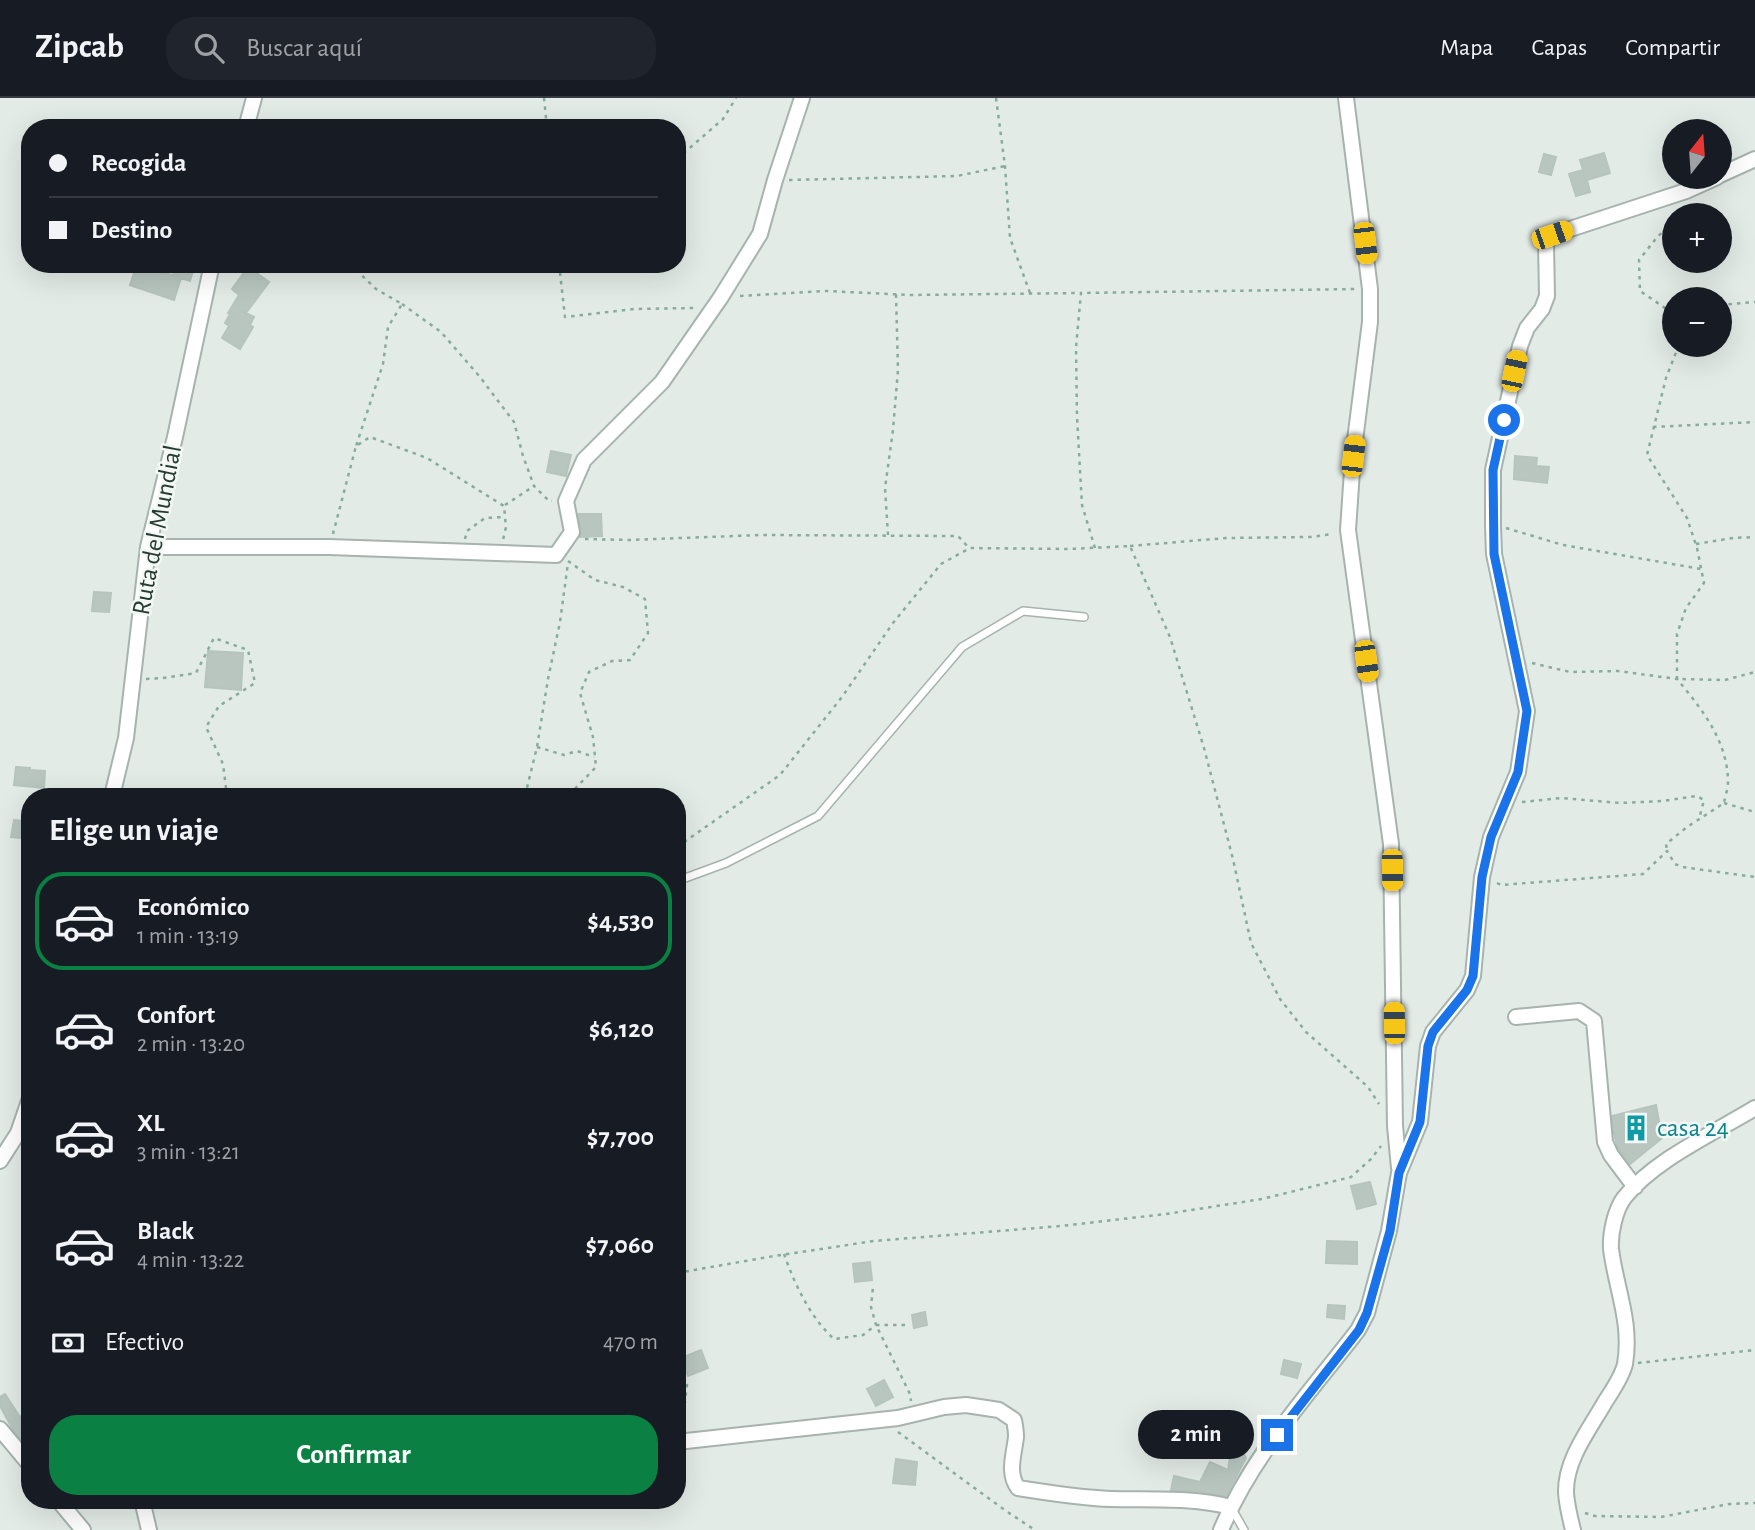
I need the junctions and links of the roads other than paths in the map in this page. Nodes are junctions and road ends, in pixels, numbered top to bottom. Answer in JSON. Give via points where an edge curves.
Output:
{"nodes":[{"id":1,"x":254,"y":98,"type":"edge"},
{"id":2,"x":802,"y":98,"type":"edge"},
{"id":3,"x":1346,"y":98,"type":"edge"},
{"id":4,"x":248,"y":119,"type":"edge"},
{"id":5,"x":1755,"y":159,"type":"edge"},
{"id":6,"x":1732,"y":170,"type":"edge"},
{"id":7,"x":1690,"y":189,"type":"edge"},
{"id":8,"x":210,"y":273,"type":"edge"},
{"id":9,"x":148,"y":547,"type":"junction"},
{"id":10,"x":1084,"y":617,"type":"dead end"},
{"id":11,"x":113,"y":788,"type":"edge"},
{"id":12,"x":686,"y":878,"type":"edge"},
{"id":13,"x":1516,"y":1017,"type":"dead end"},
{"id":14,"x":1755,"y":1108,"type":"edge"},
{"id":15,"x":21,"y":1124,"type":"edge"},
{"id":16,"x":0,"y":1161,"type":"edge"},
{"id":17,"x":1399,"y":1173,"type":"junction"},
{"id":18,"x":1634,"y":1187,"type":"junction"},
{"id":19,"x":0,"y":1429,"type":"edge"},
{"id":20,"x":686,"y":1441,"type":"edge"},
{"id":21,"x":21,"y":1454,"type":"edge"},
{"id":22,"x":1231,"y":1507,"type":"junction"},
{"id":23,"x":66,"y":1509,"type":"edge"},
{"id":24,"x":144,"y":1509,"type":"edge"},
{"id":25,"x":83,"y":1530,"type":"edge"},
{"id":26,"x":149,"y":1530,"type":"edge"},
{"id":27,"x":1221,"y":1530,"type":"edge"},
{"id":28,"x":1244,"y":1530,"type":"edge"},
{"id":29,"x":1573,"y":1530,"type":"edge"}],
"edges":[{"from":1,"to":4,"type":"street"},
{"from":2,"to":9,"type":"street","via":[[760,234],[662,382],[583,460],[566,501],[572,532],[566,549],[556,555],[329,547]]},
{"from":3,"to":17,"type":"street","via":[[1370,289],[1348,530],[1391,844]]},
{"from":5,"to":6,"type":"street"},
{"from":7,"to":17,"type":"street","via":[[1552,235],[1546,244],[1547,296],[1520,346],[1493,470],[1494,554],[1527,711],[1518,772],[1491,837],[1482,877],[1473,976],[1433,1032],[1420,1122]]},
{"from":8,"to":9,"type":"street","name":"Ruta del Mundial"},
{"from":9,"to":11,"type":"street","name":"Ruta del Mundial","via":[[127,738]]},
{"from":10,"to":12,"type":"lane","via":[[1023,611],[962,647],[818,816],[726,863]]},
{"from":13,"to":18,"type":"street","via":[[1579,1011],[1594,1021],[1605,1142]]},
{"from":14,"to":18,"type":"street","via":[[1684,1150]]},
{"from":15,"to":16,"type":"street"},
{"from":17,"to":22,"type":"street","via":[[1390,1231],[1359,1330],[1260,1456]]},
{"from":18,"to":29,"type":"street","via":[[1615,1216],[1611,1247],[1625,1313],[1625,1366],[1569,1467],[1566,1492]]},
{"from":19,"to":21,"type":"street"},
{"from":20,"to":22,"type":"street","via":[[882,1420],[966,1405],[999,1410],[1014,1420],[1013,1480],[1018,1488],[1057,1495],[1211,1502]]},
{"from":22,"to":27,"type":"street"},
{"from":22,"to":28,"type":"lane"},
{"from":23,"to":25,"type":"street"},
{"from":24,"to":26,"type":"street"}]}
